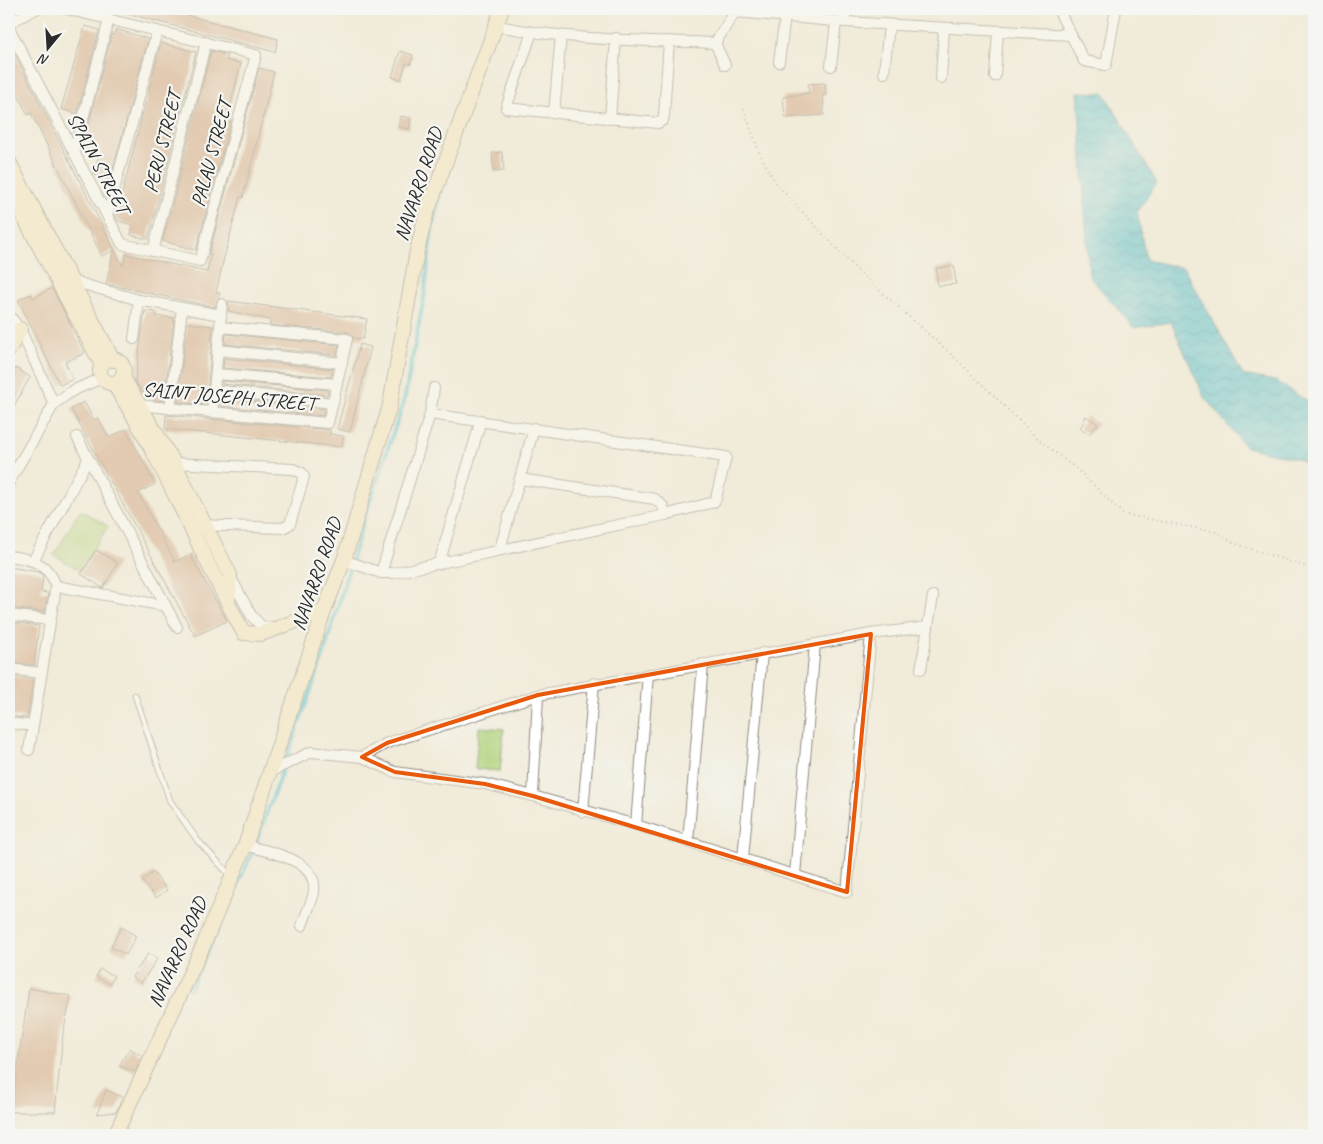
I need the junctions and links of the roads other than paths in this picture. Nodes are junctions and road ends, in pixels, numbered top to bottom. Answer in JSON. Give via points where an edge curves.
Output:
{"nodes":[{"id":1,"x":36,"y":9,"type":"edge"},
{"id":2,"x":66,"y":9,"type":"edge"},
{"id":3,"x":502,"y":9,"type":"edge"},
{"id":4,"x":846,"y":9,"type":"edge"},
{"id":5,"x":1058,"y":9,"type":"edge"},
{"id":6,"x":1116,"y":9,"type":"edge"},
{"id":7,"x":735,"y":10,"type":"edge"},
{"id":8,"x":784,"y":16,"type":"junction"},
{"id":9,"x":109,"y":19,"type":"junction"},
{"id":10,"x":841,"y":22,"type":"junction"},
{"id":11,"x":9,"y":23,"type":"edge"},
{"id":12,"x":494,"y":25,"type":"junction"},
{"id":13,"x":889,"y":25,"type":"junction"},
{"id":14,"x":9,"y":28,"type":"edge"},
{"id":15,"x":944,"y":28,"type":"junction"},
{"id":16,"x":157,"y":30,"type":"junction"},
{"id":17,"x":998,"y":31,"type":"junction"},
{"id":18,"x":532,"y":32,"type":"junction"},
{"id":19,"x":561,"y":35,"type":"junction"},
{"id":20,"x":1071,"y":35,"type":"junction"},
{"id":21,"x":616,"y":38,"type":"junction"},
{"id":22,"x":669,"y":41,"type":"junction"},
{"id":23,"x":206,"y":42,"type":"junction"},
{"id":24,"x":715,"y":43,"type":"junction"},
{"id":25,"x":779,"y":62,"type":"dead end"},
{"id":26,"x":726,"y":65,"type":"dead end"},
{"id":27,"x":831,"y":66,"type":"dead end"},
{"id":28,"x":884,"y":73,"type":"dead end"},
{"id":29,"x":995,"y":76,"type":"dead end"},
{"id":30,"x":941,"y":78,"type":"dead end"},
{"id":31,"x":554,"y":113,"type":"junction"},
{"id":32,"x":610,"y":119,"type":"junction"},
{"id":33,"x":74,"y":153,"type":"junction"},
{"id":34,"x":9,"y":162,"type":"edge"},
{"id":35,"x":9,"y":189,"type":"edge"},
{"id":36,"x":107,"y":216,"type":"junction"},
{"id":37,"x":153,"y":251,"type":"junction"},
{"id":38,"x":200,"y":261,"type":"joint"},
{"id":39,"x":54,"y":276,"type":"junction"},
{"id":40,"x":73,"y":282,"type":"junction"},
{"id":41,"x":139,"y":300,"type":"junction"},
{"id":42,"x":222,"y":304,"type":"dead end"},
{"id":43,"x":182,"y":308,"type":"junction"},
{"id":44,"x":9,"y":315,"type":"edge"},
{"id":45,"x":221,"y":315,"type":"junction"},
{"id":46,"x":220,"y":327,"type":"junction"},
{"id":47,"x":20,"y":329,"type":"junction"},
{"id":48,"x":134,"y":339,"type":"dead end"},
{"id":49,"x":9,"y":350,"type":"edge"},
{"id":50,"x":218,"y":350,"type":"junction"},
{"id":51,"x":342,"y":364,"type":"junction"},
{"id":52,"x":110,"y":372,"type":"junction"},
{"id":53,"x":216,"y":374,"type":"junction"},
{"id":54,"x":337,"y":384,"type":"junction"},
{"id":55,"x":434,"y":388,"type":"dead end"},
{"id":56,"x":214,"y":390,"type":"junction"},
{"id":57,"x":333,"y":403,"type":"junction"},
{"id":58,"x":54,"y":404,"type":"junction"},
{"id":59,"x":132,"y":405,"type":"junction"},
{"id":60,"x":170,"y":409,"type":"junction"},
{"id":61,"x":212,"y":413,"type":"junction"},
{"id":62,"x":430,"y":414,"type":"junction"},
{"id":63,"x":481,"y":420,"type":"junction"},
{"id":64,"x":534,"y":428,"type":"junction"},
{"id":65,"x":77,"y":437,"type":"dead end"},
{"id":66,"x":155,"y":444,"type":"junction"},
{"id":67,"x":88,"y":459,"type":"junction"},
{"id":68,"x":174,"y":463,"type":"junction"},
{"id":69,"x":520,"y":479,"type":"junction"},
{"id":70,"x":9,"y":482,"type":"edge"},
{"id":71,"x":665,"y":515,"type":"junction"},
{"id":72,"x":206,"y":525,"type":"junction"},
{"id":73,"x":191,"y":526,"type":"junction"},
{"id":74,"x":500,"y":549,"type":"junction"},
{"id":75,"x":9,"y":556,"type":"edge"},
{"id":76,"x":34,"y":559,"type":"junction"},
{"id":77,"x":349,"y":562,"type":"junction"},
{"id":78,"x":439,"y":564,"type":"junction"},
{"id":79,"x":381,"y":573,"type":"junction"},
{"id":80,"x":230,"y":575,"type":"junction"},
{"id":81,"x":56,"y":586,"type":"junction"},
{"id":82,"x":933,"y":596,"type":"dead end"},
{"id":83,"x":166,"y":606,"type":"junction"},
{"id":84,"x":228,"y":606,"type":"junction"},
{"id":85,"x":324,"y":611,"type":"junction"},
{"id":86,"x":9,"y":615,"type":"edge"},
{"id":87,"x":49,"y":620,"type":"junction"},
{"id":88,"x":177,"y":627,"type":"dead end"},
{"id":89,"x":282,"y":627,"type":"junction"},
{"id":90,"x":928,"y":627,"type":"junction"},
{"id":91,"x":871,"y":634,"type":"junction"},
{"id":92,"x":815,"y":644,"type":"junction"},
{"id":93,"x":762,"y":653,"type":"junction"},
{"id":94,"x":703,"y":664,"type":"junction"},
{"id":95,"x":9,"y":669,"type":"edge"},
{"id":96,"x":921,"y":669,"type":"dead end"},
{"id":97,"x":41,"y":673,"type":"junction"},
{"id":98,"x":648,"y":674,"type":"junction"},
{"id":99,"x":594,"y":683,"type":"junction"},
{"id":100,"x":135,"y":695,"type":"dead end"},
{"id":101,"x":538,"y":695,"type":"junction"},
{"id":102,"x":9,"y":723,"type":"edge"},
{"id":103,"x":33,"y":726,"type":"junction"},
{"id":104,"x":29,"y":750,"type":"dead end"},
{"id":105,"x":362,"y":757,"type":"junction"},
{"id":106,"x":281,"y":767,"type":"junction"},
{"id":107,"x":534,"y":796,"type":"junction"},
{"id":108,"x":583,"y":812,"type":"junction"},
{"id":109,"x":636,"y":825,"type":"junction"},
{"id":110,"x":688,"y":842,"type":"junction"},
{"id":111,"x":252,"y":847,"type":"junction"},
{"id":112,"x":744,"y":858,"type":"junction"},
{"id":113,"x":795,"y":875,"type":"junction"},
{"id":114,"x":232,"y":877,"type":"junction"},
{"id":115,"x":302,"y":926,"type":"dead end"},
{"id":116,"x":115,"y":1135,"type":"edge"}],
"edges":[{"from":1,"to":11,"type":"street"},
{"from":2,"to":9,"type":"street"},
{"from":3,"to":12,"type":"street","name":"NAVARRO ROAD"},
{"from":4,"to":10,"type":"street"},
{"from":5,"to":20,"type":"street"},
{"from":6,"to":20,"type":"street","via":[[1106,65],[1084,61]]},
{"from":7,"to":8,"type":"street"},
{"from":7,"to":24,"type":"street"},
{"from":8,"to":10,"type":"street"},
{"from":8,"to":25,"type":"street"},
{"from":9,"to":16,"type":"street"},
{"from":9,"to":33,"type":"street"},
{"from":10,"to":13,"type":"street"},
{"from":10,"to":27,"type":"street"},
{"from":12,"to":18,"type":"street"},
{"from":12,"to":77,"type":"street","name":"NAVARRO ROAD","via":[[426,215],[390,405]]},
{"from":13,"to":15,"type":"street"},
{"from":13,"to":28,"type":"street"},
{"from":14,"to":33,"type":"street","name":"SPAIN STREET"},
{"from":15,"to":17,"type":"street"},
{"from":15,"to":30,"type":"street"},
{"from":16,"to":23,"type":"street"},
{"from":16,"to":36,"type":"street"},
{"from":17,"to":20,"type":"street"},
{"from":17,"to":29,"type":"street"},
{"from":18,"to":19,"type":"street"},
{"from":18,"to":31,"type":"street","via":[[505,107]]},
{"from":19,"to":21,"type":"street"},
{"from":19,"to":31,"type":"street"},
{"from":21,"to":22,"type":"street"},
{"from":21,"to":32,"type":"street"},
{"from":22,"to":24,"type":"street"},
{"from":22,"to":32,"type":"street","via":[[664,120],[658,123]]},
{"from":23,"to":37,"type":"street","name":"PERU STREET"},
{"from":23,"to":38,"type":"street","name":"PALAU STREET","via":[[256,55]]},
{"from":24,"to":26,"type":"street"},
{"from":31,"to":32,"type":"street"},
{"from":33,"to":36,"type":"street","name":"SPAIN STREET"},
{"from":34,"to":40,"type":"street"},
{"from":35,"to":39,"type":"street"},
{"from":36,"to":37,"type":"street","name":"SPAIN STREET","via":[[122,244]]},
{"from":37,"to":38,"type":"street","name":"SPAIN STREET"},
{"from":39,"to":40,"type":"street"},
{"from":39,"to":52,"type":"street"},
{"from":40,"to":41,"type":"street"},
{"from":40,"to":52,"type":"street"},
{"from":41,"to":43,"type":"street"},
{"from":41,"to":48,"type":"street"},
{"from":42,"to":45,"type":"street"},
{"from":43,"to":45,"type":"street"},
{"from":43,"to":60,"type":"street"},
{"from":44,"to":47,"type":"street"},
{"from":45,"to":46,"type":"street"},
{"from":46,"to":50,"type":"street"},
{"from":46,"to":51,"type":"street","via":[[347,339]]},
{"from":47,"to":49,"type":"street"},
{"from":47,"to":58,"type":"street"},
{"from":50,"to":51,"type":"street"},
{"from":50,"to":53,"type":"street"},
{"from":51,"to":54,"type":"street"},
{"from":52,"to":58,"type":"street"},
{"from":52,"to":59,"type":"street"},
{"from":53,"to":54,"type":"street"},
{"from":53,"to":56,"type":"street"},
{"from":54,"to":57,"type":"street"},
{"from":55,"to":62,"type":"street"},
{"from":56,"to":57,"type":"street"},
{"from":56,"to":61,"type":"street"},
{"from":57,"to":61,"type":"street","name":"SAINT JOSEPH STREET","via":[[328,423]]},
{"from":58,"to":70,"type":"street"},
{"from":59,"to":60,"type":"street","name":"SAINT JOSEPH STREET"},
{"from":59,"to":66,"type":"street"},
{"from":60,"to":61,"type":"street","name":"SAINT JOSEPH STREET"},
{"from":62,"to":63,"type":"street"},
{"from":62,"to":79,"type":"street"},
{"from":63,"to":64,"type":"street"},
{"from":63,"to":78,"type":"street"},
{"from":64,"to":69,"type":"street"},
{"from":64,"to":71,"type":"street","via":[[726,457],[714,502]]},
{"from":65,"to":67,"type":"street"},
{"from":66,"to":68,"type":"street"},
{"from":66,"to":73,"type":"street"},
{"from":67,"to":76,"type":"street"},
{"from":67,"to":83,"type":"street"},
{"from":68,"to":72,"type":"street"},
{"from":68,"to":72,"type":"street","via":[[292,469],[302,473],[304,477],[290,524],[283,528]]},
{"from":69,"to":71,"type":"street","via":[[656,499],[664,506]]},
{"from":69,"to":74,"type":"street"},
{"from":71,"to":74,"type":"street"},
{"from":72,"to":73,"type":"street"},
{"from":72,"to":80,"type":"street"},
{"from":73,"to":84,"type":"street"},
{"from":74,"to":78,"type":"street"},
{"from":75,"to":76,"type":"street"},
{"from":76,"to":81,"type":"street","via":[[50,571]]},
{"from":77,"to":79,"type":"street"},
{"from":77,"to":85,"type":"street","name":"NAVARRO ROAD"},
{"from":78,"to":79,"type":"street"},
{"from":80,"to":84,"type":"street"},
{"from":80,"to":89,"type":"street","via":[[251,616],[263,628]]},
{"from":81,"to":83,"type":"street"},
{"from":81,"to":87,"type":"street"},
{"from":82,"to":90,"type":"street"},
{"from":83,"to":88,"type":"street"},
{"from":84,"to":89,"type":"street","via":[[244,632],[261,634]]},
{"from":85,"to":89,"type":"street"},
{"from":85,"to":106,"type":"street","name":"NAVARRO ROAD"},
{"from":86,"to":87,"type":"street"},
{"from":87,"to":97,"type":"street"},
{"from":90,"to":91,"type":"street"},
{"from":90,"to":96,"type":"street"},
{"from":91,"to":92,"type":"street"},
{"from":91,"to":113,"type":"street","via":[[847,892]]},
{"from":92,"to":93,"type":"street"},
{"from":92,"to":113,"type":"street"},
{"from":93,"to":94,"type":"street"},
{"from":93,"to":112,"type":"street"},
{"from":94,"to":98,"type":"street"},
{"from":94,"to":110,"type":"street"},
{"from":95,"to":97,"type":"street"},
{"from":97,"to":103,"type":"street"},
{"from":98,"to":99,"type":"street"},
{"from":98,"to":109,"type":"street"},
{"from":99,"to":101,"type":"street"},
{"from":99,"to":108,"type":"street"},
{"from":100,"to":114,"type":"lane","via":[[170,801],[198,842]]},
{"from":101,"to":105,"type":"street","via":[[386,743]]},
{"from":101,"to":107,"type":"street"},
{"from":102,"to":103,"type":"street"},
{"from":103,"to":104,"type":"street"},
{"from":105,"to":106,"type":"street","via":[[311,752]]},
{"from":105,"to":107,"type":"street","via":[[396,772],[485,784]]},
{"from":106,"to":111,"type":"street","name":"NAVARRO ROAD"},
{"from":107,"to":108,"type":"street"},
{"from":108,"to":109,"type":"street"},
{"from":109,"to":110,"type":"street"},
{"from":110,"to":112,"type":"street"},
{"from":111,"to":114,"type":"street","name":"NAVARRO ROAD"},
{"from":111,"to":115,"type":"street","via":[[301,864],[312,875],[314,892]]},
{"from":112,"to":113,"type":"street"},
{"from":114,"to":116,"type":"street","name":"NAVARRO ROAD"}]}
